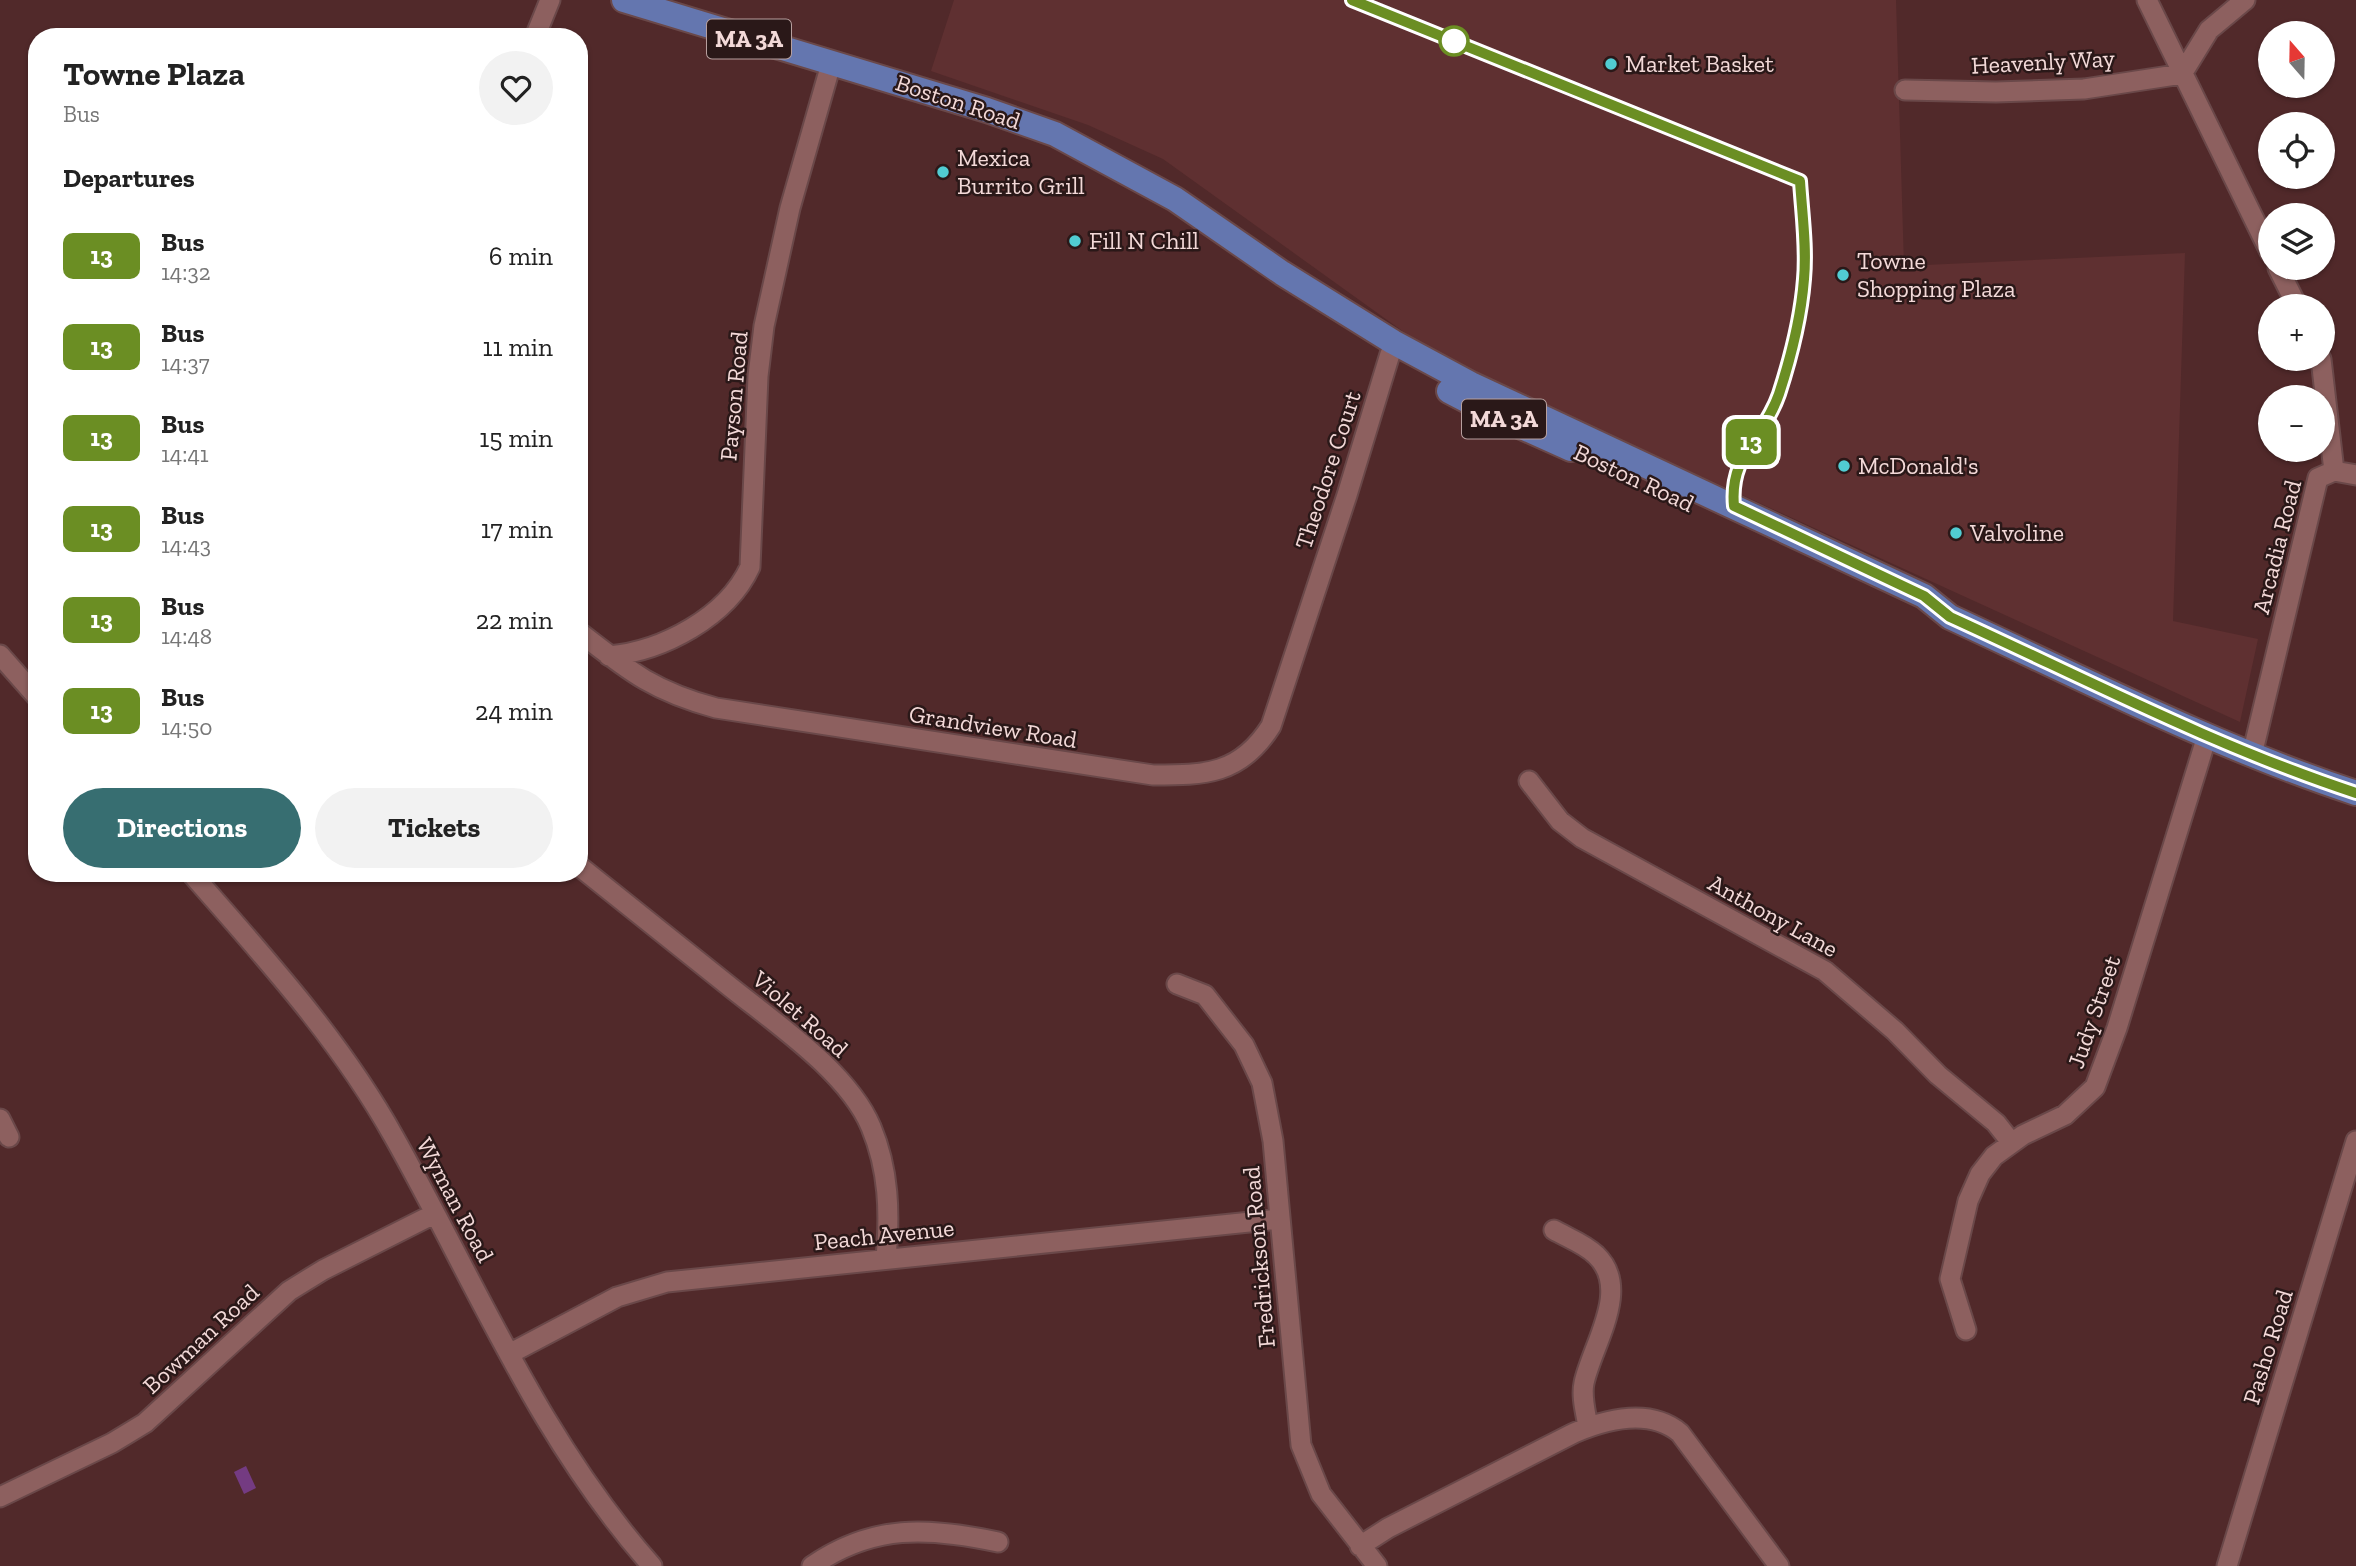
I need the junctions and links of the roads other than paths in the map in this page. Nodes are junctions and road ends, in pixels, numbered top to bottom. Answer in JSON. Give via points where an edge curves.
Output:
{"nodes":[{"id":1,"x":550,"y":0,"type":"edge"},
{"id":2,"x":624,"y":0,"type":"edge"},
{"id":3,"x":2147,"y":0,"type":"edge"},
{"id":4,"x":2245,"y":0,"type":"edge"},
{"id":5,"x":539,"y":28,"type":"edge"},
{"id":6,"x":831,"y":64,"type":"junction"},
{"id":7,"x":2182,"y":74,"type":"junction"},
{"id":8,"x":1905,"y":90,"type":"dead end"},
{"id":9,"x":2258,"y":227,"type":"edge"},
{"id":10,"x":1301,"y":284,"type":"junction"},
{"id":11,"x":1390,"y":354,"type":"junction"},
{"id":12,"x":2322,"y":371,"type":"edge"},
{"id":13,"x":2334,"y":471,"type":"junction"},
{"id":14,"x":2356,"y":475,"type":"edge"},
{"id":15,"x":1312,"y":600,"type":"joint"},
{"id":16,"x":1950,"y":617,"type":"junction"},
{"id":17,"x":588,"y":639,"type":"edge"},
{"id":18,"x":0,"y":655,"type":"edge"},
{"id":19,"x":609,"y":656,"type":"junction"},
{"id":20,"x":28,"y":687,"type":"edge"},
{"id":21,"x":2207,"y":736,"type":"junction"},
{"id":22,"x":2252,"y":755,"type":"junction"},
{"id":23,"x":1529,"y":781,"type":"dead end"},
{"id":24,"x":2356,"y":793,"type":"edge"},
{"id":25,"x":588,"y":873,"type":"edge"},
{"id":26,"x":199,"y":882,"type":"edge"},
{"id":27,"x":1177,"y":984,"type":"dead end"},
{"id":28,"x":0,"y":1119,"type":"edge"},
{"id":29,"x":9,"y":1137,"type":"dead end"},
{"id":30,"x":2356,"y":1141,"type":"edge"},
{"id":31,"x":2011,"y":1142,"type":"junction"},
{"id":32,"x":434,"y":1214,"type":"junction"},
{"id":33,"x":1279,"y":1220,"type":"junction"},
{"id":34,"x":1554,"y":1230,"type":"dead end"},
{"id":35,"x":886,"y":1258,"type":"junction"},
{"id":36,"x":1966,"y":1330,"type":"dead end"},
{"id":37,"x":509,"y":1354,"type":"junction"},
{"id":38,"x":1588,"y":1427,"type":"junction"},
{"id":39,"x":0,"y":1497,"type":"edge"},
{"id":40,"x":998,"y":1542,"type":"dead end"},
{"id":41,"x":1360,"y":1546,"type":"junction"},
{"id":42,"x":652,"y":1566,"type":"edge"},
{"id":43,"x":812,"y":1566,"type":"edge"},
{"id":44,"x":1377,"y":1566,"type":"edge"},
{"id":45,"x":1779,"y":1566,"type":"edge"},
{"id":46,"x":2227,"y":1566,"type":"edge"}],
"edges":[{"from":1,"to":5,"type":"street"},
{"from":2,"to":6,"type":"main road","name":"Boston Road","number":"MA 3A"},
{"from":3,"to":7,"type":"street"},
{"from":4,"to":7,"type":"street","via":[[2209,30]]},
{"from":6,"to":10,"type":"main road","name":"Boston Road","number":"MA 3A","via":[[1055,134],[1175,199]]},
{"from":6,"to":19,"type":"street","name":"Payson Road","via":[[790,208],[764,326],[750,567],[726,603],[696,623],[657,646]]},
{"from":7,"to":8,"type":"street","name":"Heavenly Way","via":[[2084,89]]},
{"from":7,"to":9,"type":"street"},
{"from":10,"to":11,"type":"main road","name":"Boston Road","number":"MA 3A","via":[[1336,316]]},
{"from":10,"to":16,"type":"main road","name":"Boston Road","number":"MA 3A","via":[[1471,384],[1905,586],[1932,600]]},
{"from":11,"to":15,"type":"street","name":"Theodore Court"},
{"from":11,"to":16,"type":"main road","name":"Boston Road","number":"MA 3A","via":[[1495,415],[1922,612]]},
{"from":12,"to":13,"type":"street","name":"Arcadia Road"},
{"from":13,"to":14,"type":"street"},
{"from":13,"to":22,"type":"street","name":"Arcadia Road","via":[[2318,478]]},
{"from":15,"to":19,"type":"street","name":"Grandview Road","via":[[1271,726],[1259,746],[1225,768],[1199,775],[1153,775],[716,708],[666,693]]},
{"from":16,"to":21,"type":"main road","name":"Boston Road","number":"MA 3A"},
{"from":17,"to":19,"type":"street","name":"Grandview Road"},
{"from":18,"to":20,"type":"street"},
{"from":21,"to":22,"type":"main road","name":"Boston Road","number":"MA 3A"},
{"from":21,"to":31,"type":"street","name":"Judy Street","via":[[2102,1073],[2072,1110]]},
{"from":22,"to":24,"type":"main road","name":"Boston Road","number":"MA 3A"},
{"from":23,"to":31,"type":"street","name":"Anthony Lane","via":[[1560,821],[1582,838],[1825,971],[1996,1123]]},
{"from":25,"to":35,"type":"street","name":"Violet Road","via":[[842,1083],[871,1125],[882,1156],[889,1221]]},
{"from":26,"to":32,"type":"street","name":"Wyman Road","via":[[343,1053]]},
{"from":27,"to":33,"type":"street","name":"Fredrickson Road","via":[[1205,995],[1244,1045],[1262,1083],[1273,1141]]},
{"from":28,"to":29,"type":"street"},
{"from":30,"to":46,"type":"street","name":"Pasho Road"},
{"from":31,"to":36,"type":"street","name":"Judy Street","via":[[1980,1174],[1958,1237],[1951,1288]]},
{"from":32,"to":37,"type":"street","name":"Wyman Road"},
{"from":32,"to":39,"type":"street","name":"Bowman Road","via":[[323,1269],[289,1292],[137,1428]]},
{"from":33,"to":35,"type":"street","name":"Peach Avenue"},
{"from":33,"to":41,"type":"street","name":"Fredrickson Road","via":[[1301,1445],[1321,1494]]},
{"from":34,"to":38,"type":"street","via":[[1595,1254],[1611,1283],[1609,1307],[1584,1382]]},
{"from":35,"to":37,"type":"street","name":"Peach Avenue","via":[[667,1282],[617,1297]]},
{"from":37,"to":42,"type":"street","name":"Wyman Road","via":[[583,1482]]},
{"from":38,"to":41,"type":"street"},
{"from":38,"to":45,"type":"street","via":[[1637,1418],[1675,1429],[1692,1445]]},
{"from":40,"to":43,"type":"street","via":[[941,1533],[888,1533],[853,1542]]},
{"from":41,"to":44,"type":"street","name":"Fredrickson Road"}]}
